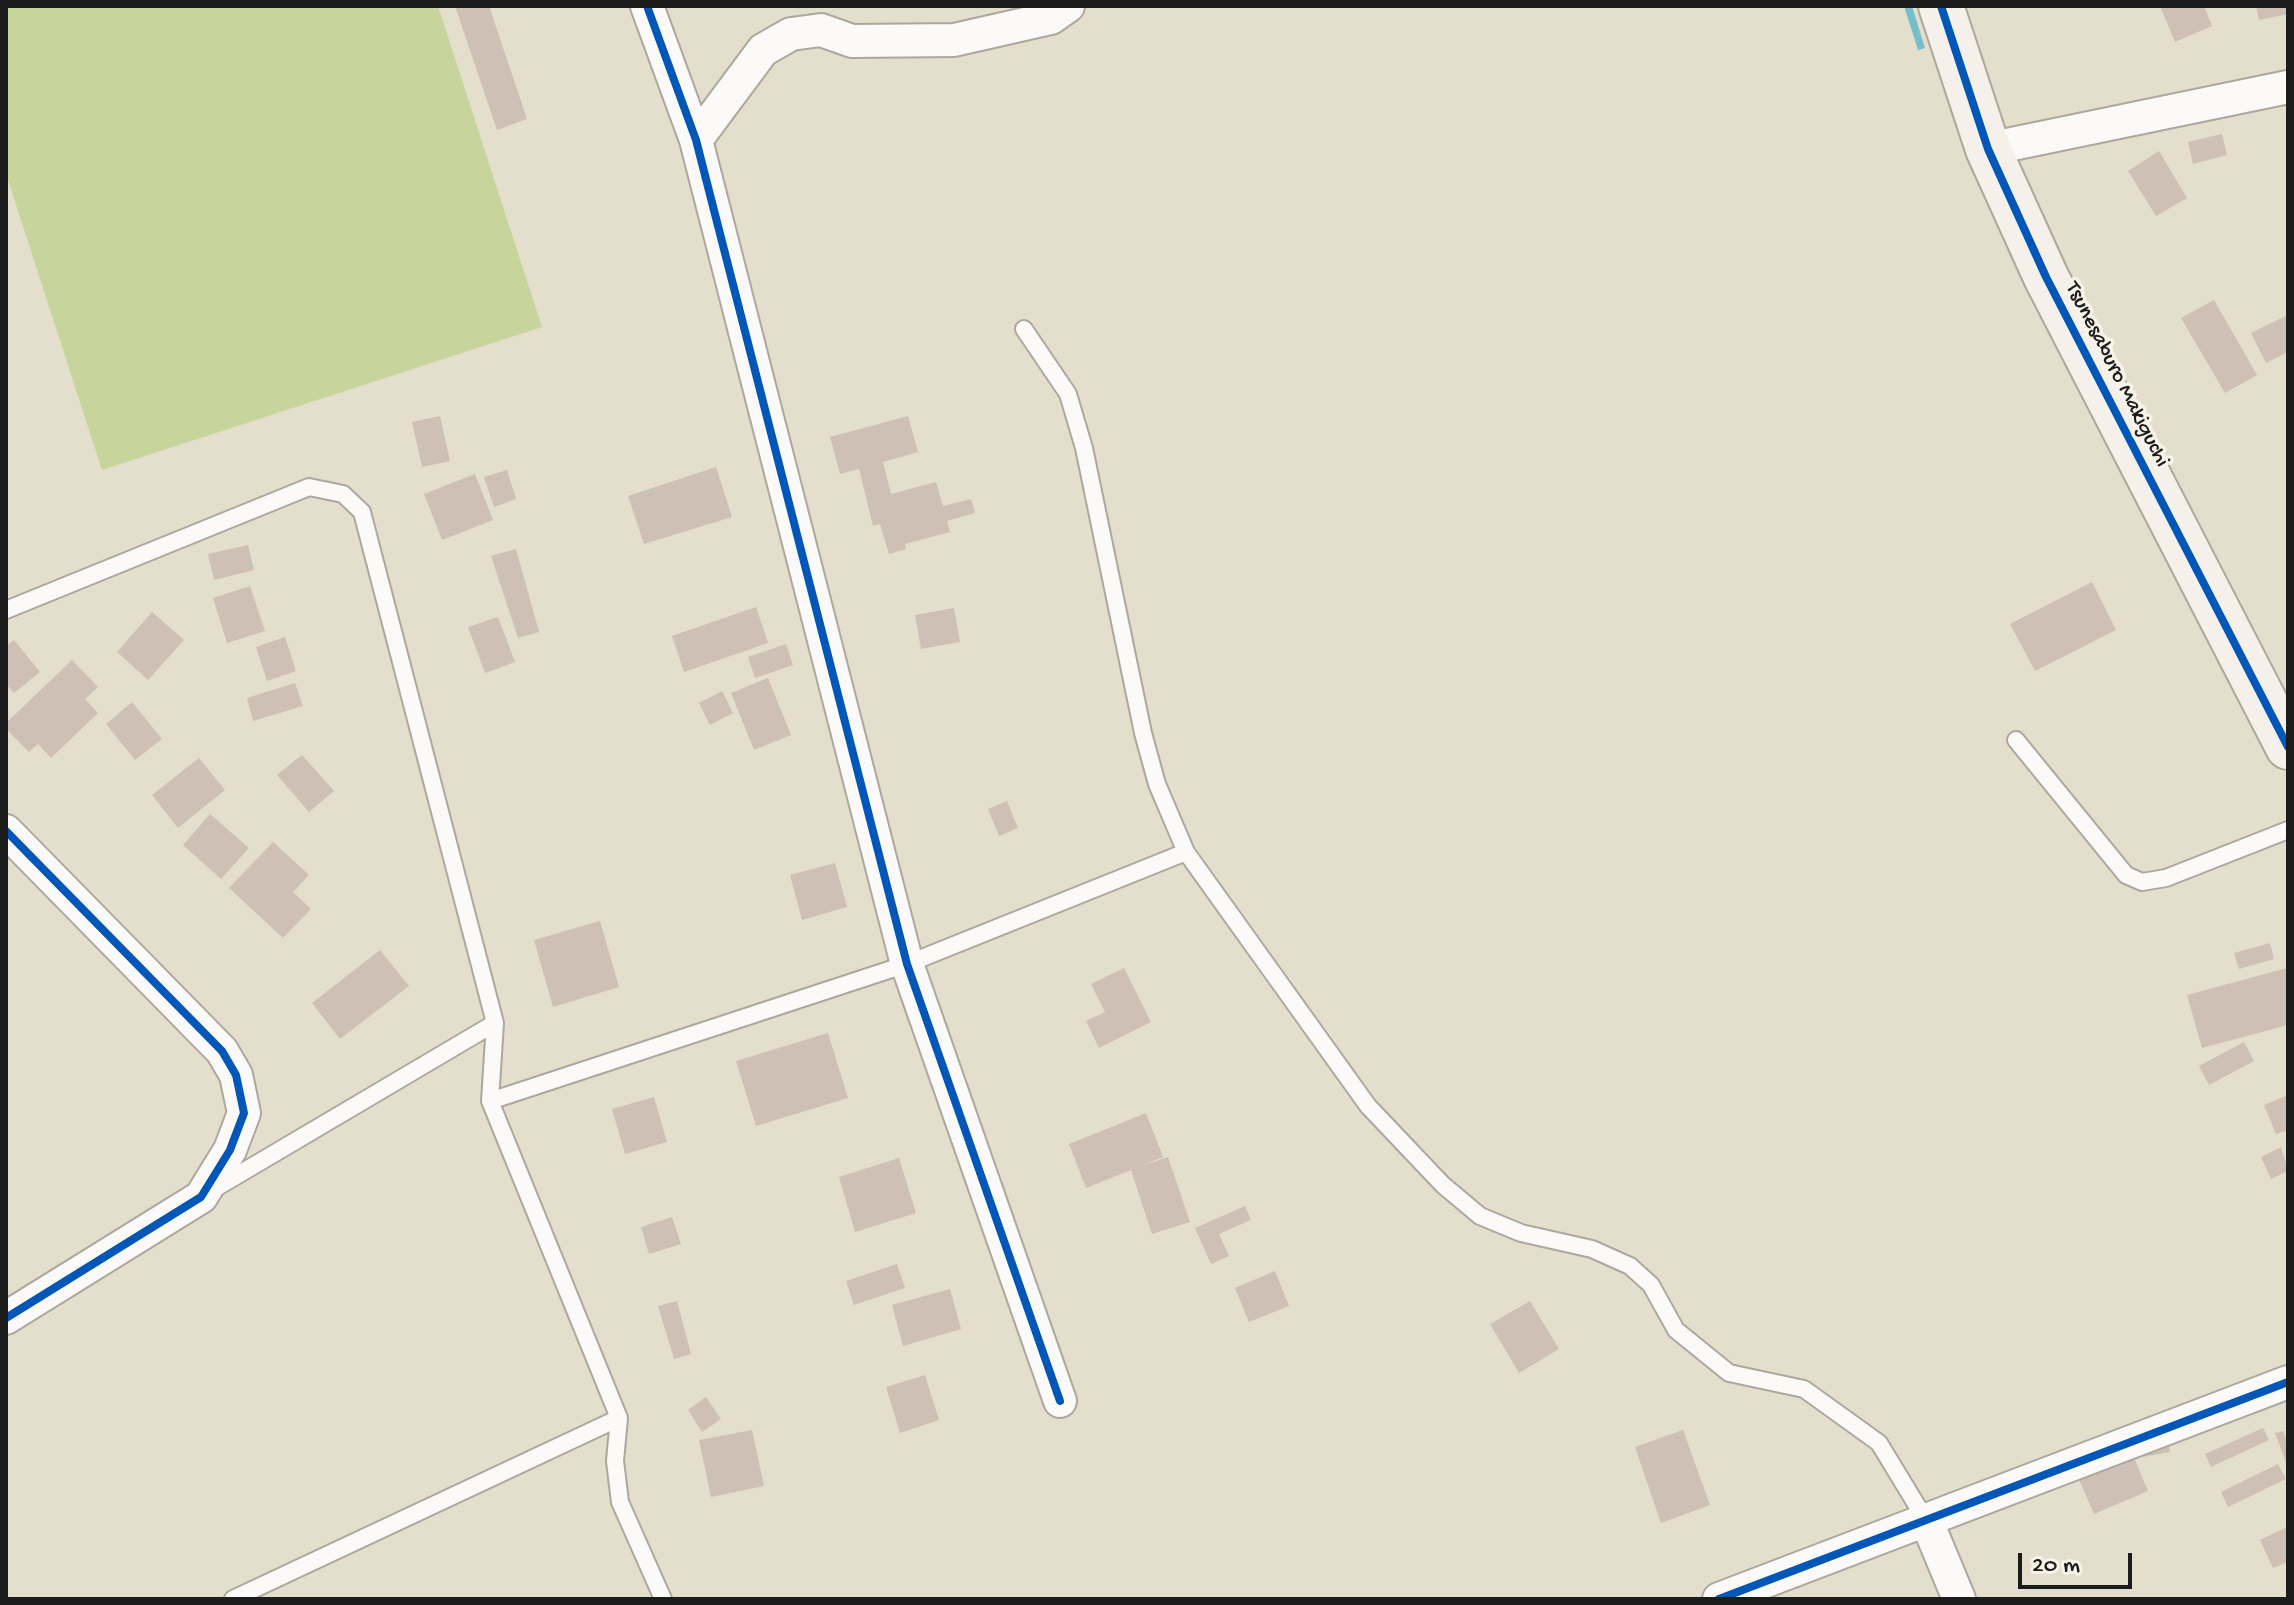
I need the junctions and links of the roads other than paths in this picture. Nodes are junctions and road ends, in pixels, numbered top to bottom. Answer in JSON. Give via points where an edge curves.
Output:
{"nodes":[{"id":1,"x":647,"y":6,"type":"edge"},
{"id":2,"x":1068,"y":6,"type":"edge"},
{"id":3,"x":1941,"y":6,"type":"edge"},
{"id":4,"x":2288,"y":87,"type":"edge"},
{"id":5,"x":696,"y":140,"type":"junction"},
{"id":6,"x":1988,"y":149,"type":"junction"},
{"id":7,"x":1024,"y":329,"type":"dead end"},
{"id":8,"x":6,"y":610,"type":"edge"},
{"id":9,"x":2016,"y":740,"type":"dead end"},
{"id":10,"x":2288,"y":747,"type":"edge"},
{"id":11,"x":2288,"y":830,"type":"edge"},
{"id":12,"x":6,"y":831,"type":"edge"},
{"id":13,"x":1186,"y":852,"type":"junction"},
{"id":14,"x":907,"y":964,"type":"junction"},
{"id":15,"x":495,"y":1023,"type":"junction"},
{"id":16,"x":490,"y":1101,"type":"junction"},
{"id":17,"x":201,"y":1197,"type":"junction"},
{"id":18,"x":6,"y":1318,"type":"edge"},
{"id":19,"x":2288,"y":1382,"type":"edge"},
{"id":20,"x":1060,"y":1401,"type":"dead end"},
{"id":21,"x":619,"y":1418,"type":"junction"},
{"id":22,"x":1927,"y":1522,"type":"junction"},
{"id":23,"x":233,"y":1599,"type":"edge"},
{"id":24,"x":663,"y":1599,"type":"edge"},
{"id":25,"x":1719,"y":1599,"type":"edge"},
{"id":26,"x":1959,"y":1599,"type":"edge"}],
"edges":[{"from":1,"to":5,"type":"street"},
{"from":2,"to":5,"type":"street","via":[[1051,18],[954,40],[852,41],[821,30],[791,34],[763,50]]},
{"from":3,"to":6,"type":"street","name":"Tsunesaburo Makiguchi"},
{"from":4,"to":6,"type":"street"},
{"from":5,"to":14,"type":"street"},
{"from":6,"to":10,"type":"street","name":"Tsunesaburo Makiguchi","via":[[2053,291]]},
{"from":7,"to":13,"type":"lane","via":[[1068,394],[1143,733],[1157,784]]},
{"from":8,"to":15,"type":"lane","via":[[288,493],[309,487],[352,500],[362,512]]},
{"from":9,"to":11,"type":"lane","via":[[2126,875],[2142,882],[2166,878]]},
{"from":12,"to":17,"type":"street","via":[[222,1051],[236,1075],[244,1113],[230,1150]]},
{"from":13,"to":14,"type":"lane"},
{"from":13,"to":22,"type":"lane","via":[[1368,1106],[1443,1185],[1480,1216],[1521,1233],[1592,1249],[1630,1266],[1651,1285],[1676,1330],[1729,1373],[1804,1389],[1879,1443]]},
{"from":14,"to":16,"type":"lane"},
{"from":14,"to":20,"type":"street"},
{"from":15,"to":16,"type":"lane"},
{"from":15,"to":17,"type":"lane"},
{"from":16,"to":21,"type":"lane"},
{"from":17,"to":18,"type":"street"},
{"from":19,"to":22,"type":"street"},
{"from":21,"to":23,"type":"lane"},
{"from":21,"to":24,"type":"lane","via":[[615,1461],[620,1502]]},
{"from":22,"to":25,"type":"street"},
{"from":22,"to":26,"type":"street"}]}
